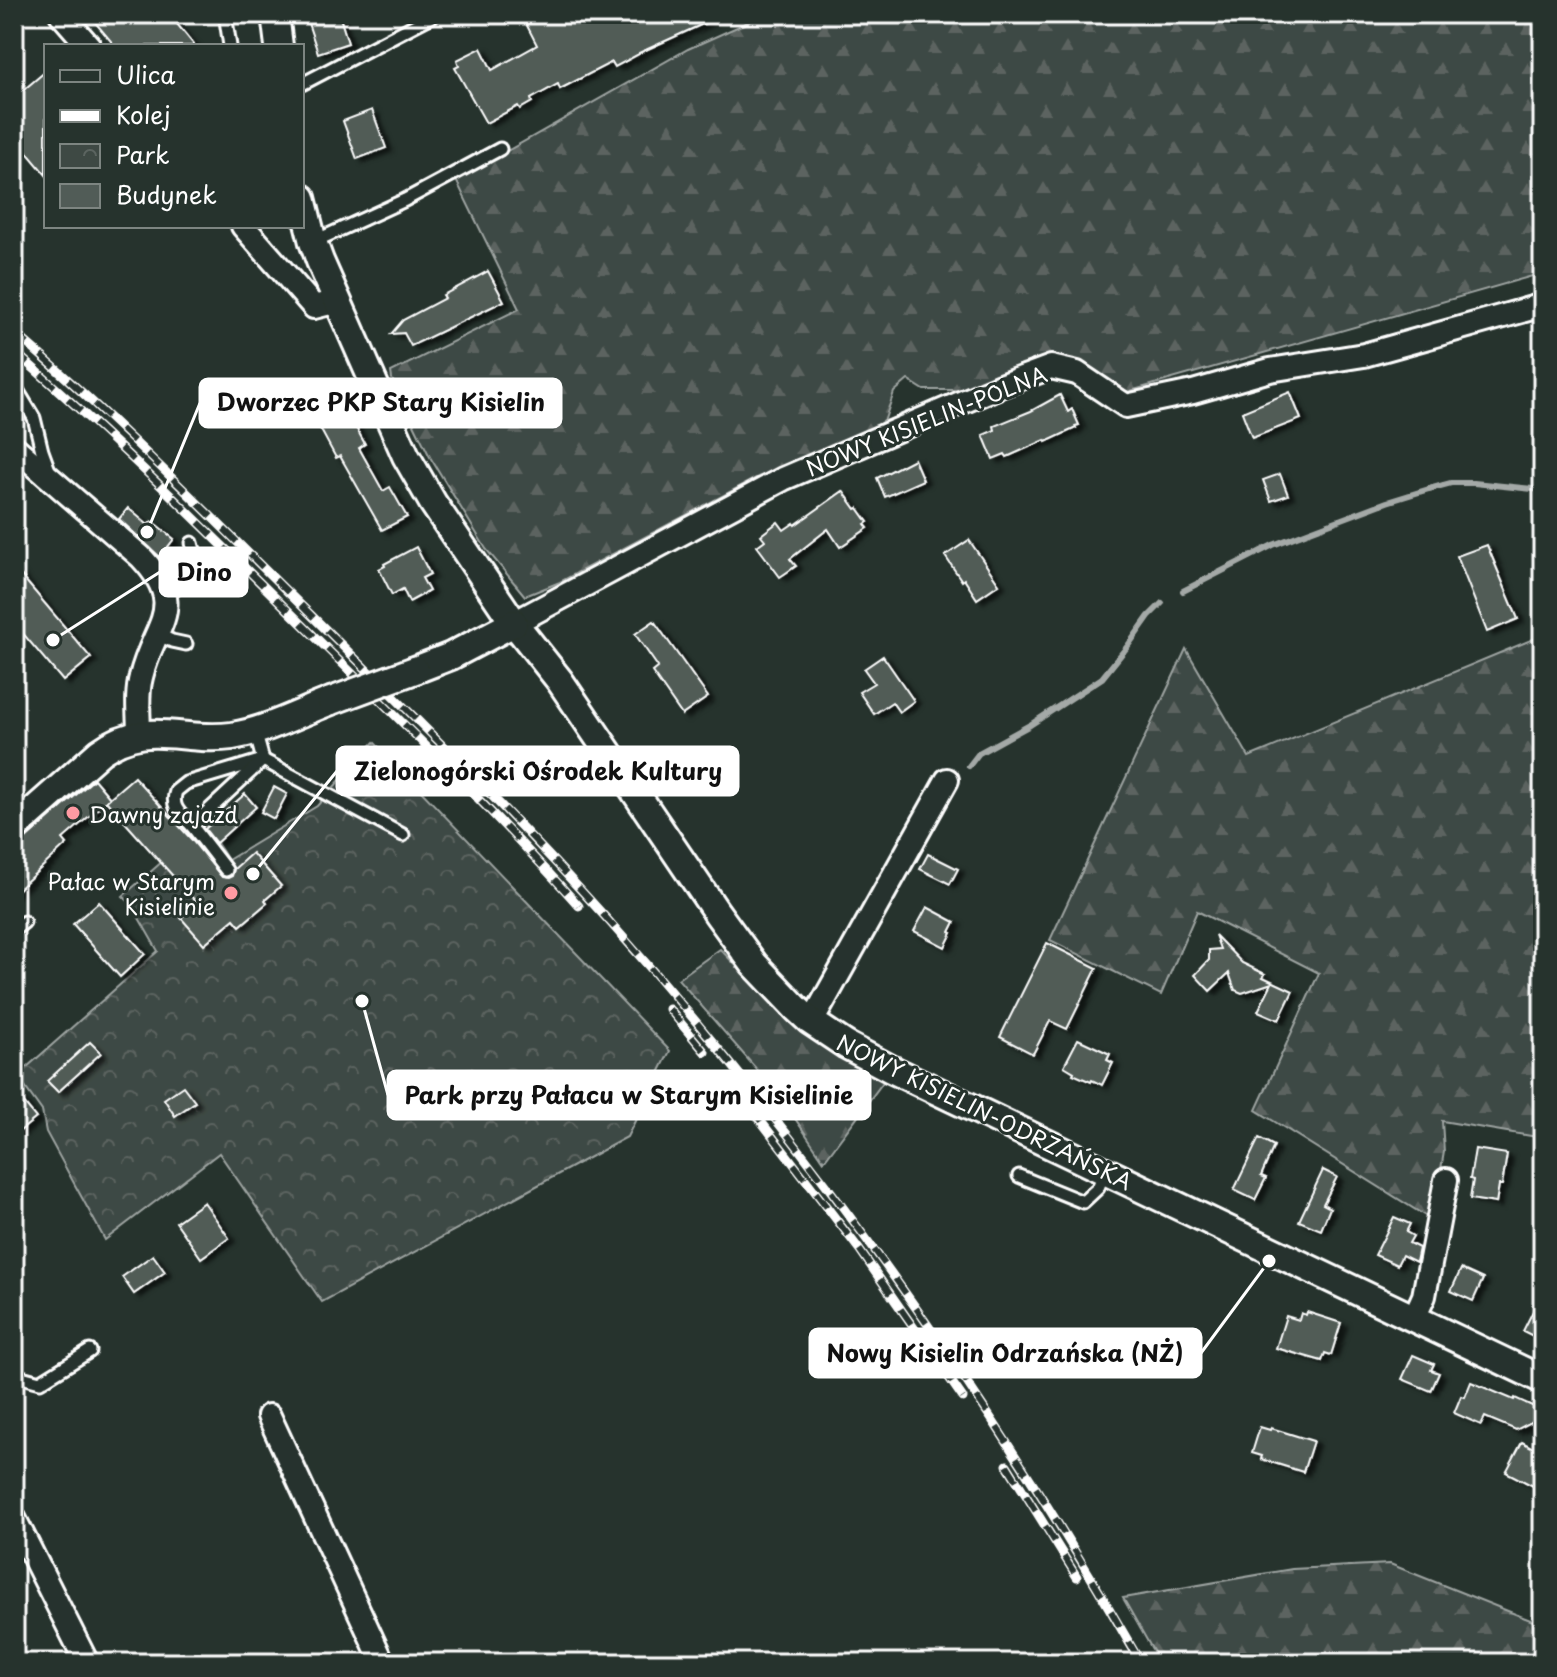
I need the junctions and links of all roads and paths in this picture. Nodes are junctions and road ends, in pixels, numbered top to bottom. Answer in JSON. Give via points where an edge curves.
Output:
{"nodes":[{"id":1,"x":61,"y":14,"type":"edge"},
{"id":2,"x":225,"y":14,"type":"edge"},
{"id":3,"x":275,"y":14,"type":"edge"},
{"id":4,"x":436,"y":14,"type":"edge"},
{"id":5,"x":87,"y":44,"type":"edge"},
{"id":6,"x":230,"y":44,"type":"edge"},
{"id":7,"x":279,"y":44,"type":"edge"},
{"id":8,"x":304,"y":83,"type":"edge"},
{"id":9,"x":500,"y":149,"type":"dead end"},
{"id":10,"x":304,"y":206,"type":"edge"},
{"id":11,"x":245,"y":228,"type":"edge"},
{"id":12,"x":313,"y":242,"type":"junction"},
{"id":13,"x":338,"y":301,"type":"junction"},
{"id":14,"x":1543,"y":305,"type":"edge"},
{"id":15,"x":14,"y":385,"type":"edge"},
{"id":16,"x":14,"y":447,"type":"edge"},
{"id":17,"x":53,"y":480,"type":"junction"},
{"id":18,"x":192,"y":543,"type":"dead end"},
{"id":19,"x":165,"y":599,"type":"junction"},
{"id":20,"x":514,"y":623,"type":"junction"},
{"id":21,"x":157,"y":634,"type":"junction"},
{"id":22,"x":186,"y":644,"type":"dead end"},
{"id":23,"x":255,"y":731,"type":"junction"},
{"id":24,"x":139,"y":734,"type":"junction"},
{"id":25,"x":263,"y":760,"type":"junction"},
{"id":26,"x":947,"y":780,"type":"dead end"},
{"id":27,"x":192,"y":826,"type":"junction"},
{"id":28,"x":14,"y":828,"type":"edge"},
{"id":29,"x":403,"y":835,"type":"dead end"},
{"id":30,"x":226,"y":870,"type":"dead end"},
{"id":31,"x":24,"y":922,"type":"dead end"},
{"id":32,"x":14,"y":930,"type":"edge"},
{"id":33,"x":810,"y":1021,"type":"junction"},
{"id":34,"x":1106,"y":1170,"type":"junction"},
{"id":35,"x":1019,"y":1176,"type":"dead end"},
{"id":36,"x":1446,"y":1180,"type":"dead end"},
{"id":37,"x":1414,"y":1318,"type":"junction"},
{"id":38,"x":90,"y":1351,"type":"dead end"},
{"id":39,"x":14,"y":1375,"type":"edge"},
{"id":40,"x":1543,"y":1380,"type":"edge"},
{"id":41,"x":269,"y":1416,"type":"dead end"},
{"id":42,"x":14,"y":1518,"type":"edge"},
{"id":43,"x":87,"y":1663,"type":"edge"},
{"id":44,"x":383,"y":1663,"type":"edge"}],
"edges":[{"from":1,"to":5,"type":"street"},
{"from":2,"to":6,"type":"lane"},
{"from":3,"to":7,"type":"street"},
{"from":4,"to":8,"type":"lane"},
{"from":9,"to":12,"type":"lane"},
{"from":10,"to":12,"type":"street","name":"NOWY KISIELIN-ODRZAŃSKA"},
{"from":11,"to":13,"type":"street","via":[[314,307]]},
{"from":12,"to":13,"type":"street","name":"NOWY KISIELIN-ODRZAŃSKA"},
{"from":13,"to":20,"type":"street","name":"NOWY KISIELIN-ODRZAŃSKA","via":[[406,456]]},
{"from":14,"to":20,"type":"street","name":"NOWY KISIELIN-POLNA","via":[[1364,355],[1270,370],[1126,406],[1077,373],[1051,367],[783,479]]},
{"from":15,"to":17,"type":"lane","via":[[34,418]]},
{"from":16,"to":17,"type":"street"},
{"from":17,"to":19,"type":"street","via":[[141,557],[155,572]]},
{"from":18,"to":19,"type":"lane","via":[[197,561],[192,572]]},
{"from":19,"to":21,"type":"street"},
{"from":20,"to":23,"type":"street","bridge":true,"via":[[451,656]]},
{"from":20,"to":33,"type":"street","name":"NOWY KISIELIN-ODRZAŃSKA","via":[[560,681],[754,964]]},
{"from":21,"to":22,"type":"lane"},
{"from":21,"to":24,"type":"street","via":[[139,685]]},
{"from":23,"to":24,"type":"street","via":[[217,737]]},
{"from":23,"to":25,"type":"lane"},
{"from":24,"to":28,"type":"street","via":[[100,752]]},
{"from":25,"to":27,"type":"lane"},
{"from":25,"to":27,"type":"lane","via":[[186,783],[176,791],[175,808]]},
{"from":25,"to":29,"type":"lane"},
{"from":26,"to":33,"type":"street"},
{"from":27,"to":30,"type":"lane"},
{"from":31,"to":32,"type":"lane"},
{"from":33,"to":34,"type":"street","name":"NOWY KISIELIN-ODRZAŃSKA","via":[[891,1069]]},
{"from":34,"to":35,"type":"lane","via":[[1098,1188],[1083,1202]]},
{"from":34,"to":37,"type":"street","name":"NOWY KISIELIN-ODRZAŃSKA"},
{"from":36,"to":37,"type":"street","via":[[1424,1296]]},
{"from":37,"to":40,"type":"street","name":"NOWY KISIELIN-ODRZAŃSKA"},
{"from":38,"to":39,"type":"lane","via":[[40,1382]]},
{"from":41,"to":44,"type":"street"},
{"from":42,"to":43,"type":"street"}]}
